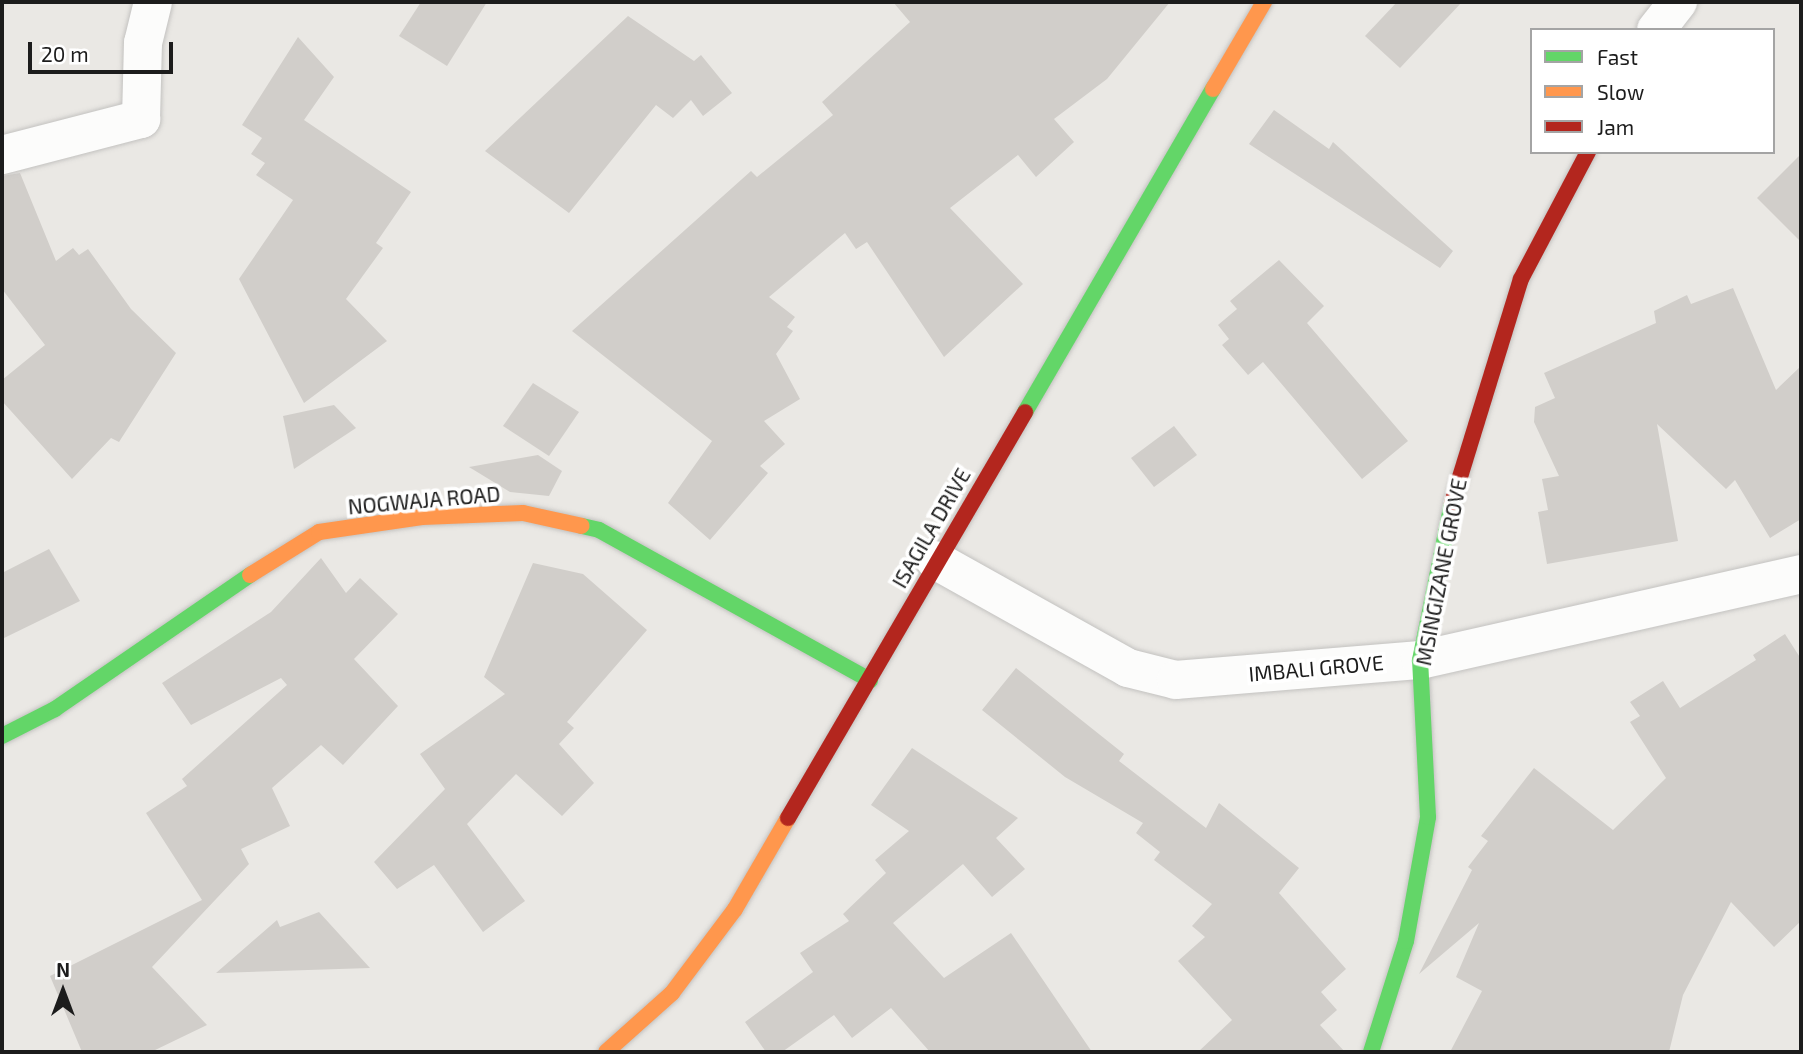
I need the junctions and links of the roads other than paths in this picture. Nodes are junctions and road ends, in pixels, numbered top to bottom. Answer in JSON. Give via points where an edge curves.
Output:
{"nodes":[{"id":1,"x":153,"y":2,"type":"edge"},
{"id":2,"x":1264,"y":2,"type":"edge"},
{"id":3,"x":1678,"y":2,"type":"edge"},
{"id":4,"x":1658,"y":28,"type":"edge"},
{"id":5,"x":1587,"y":154,"type":"edge"},
{"id":6,"x":2,"y":155,"type":"edge"},
{"id":7,"x":935,"y":559,"type":"junction"},
{"id":8,"x":1801,"y":574,"type":"edge"},
{"id":9,"x":1420,"y":660,"type":"junction"},
{"id":10,"x":870,"y":680,"type":"junction"},
{"id":11,"x":2,"y":736,"type":"edge"},
{"id":12,"x":606,"y":1052,"type":"edge"},
{"id":13,"x":1371,"y":1052,"type":"edge"}],
"edges":[{"from":1,"to":6,"type":"street","via":[[143,43],[141,119]]},
{"from":2,"to":7,"type":"street","name":"ISAGILA DRIVE"},
{"from":3,"to":4,"type":"street"},
{"from":5,"to":9,"type":"street","name":"MSINGIZANE GROVE","via":[[1521,279],[1457,480]]},
{"from":7,"to":9,"type":"street","name":"IMBALI GROVE","via":[[1145,676],[1176,680]]},
{"from":7,"to":10,"type":"street","name":"ISAGILA DRIVE"},
{"from":8,"to":9,"type":"street","name":"IMBALI GROVE"},
{"from":9,"to":13,"type":"street","name":"MSINGIZANE GROVE","via":[[1428,817],[1405,941]]},
{"from":10,"to":11,"type":"street","name":"NOGWAJA ROAD","via":[[598,530],[523,513],[422,517],[319,532],[288,548],[55,709]]},
{"from":10,"to":12,"type":"street","name":"ISAGILA DRIVE","via":[[736,909],[672,993]]}]}
